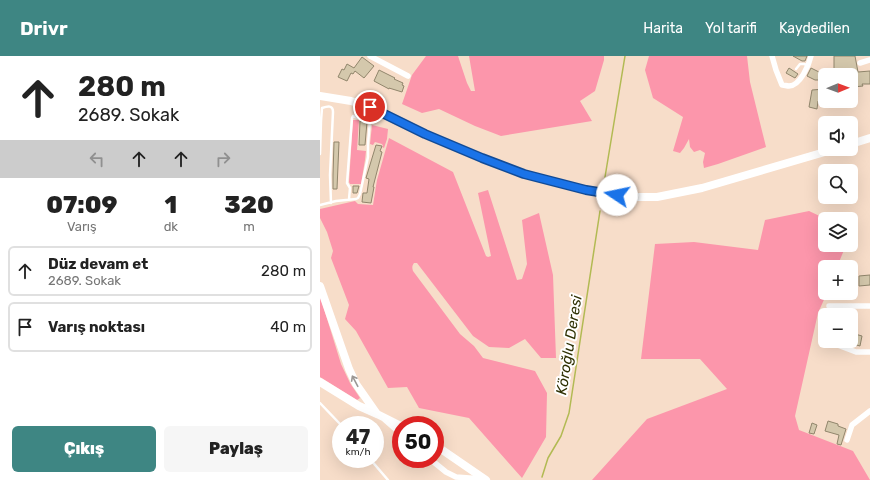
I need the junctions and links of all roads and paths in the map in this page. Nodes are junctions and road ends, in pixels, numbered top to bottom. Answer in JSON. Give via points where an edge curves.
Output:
{"nodes":[{"id":1,"x":370,"y":56,"type":"edge"},
{"id":2,"x":772,"y":56,"type":"edge"},
{"id":3,"x":811,"y":56,"type":"edge"},
{"id":4,"x":870,"y":60,"type":"edge"},
{"id":5,"x":860,"y":62,"type":"dead end"},
{"id":6,"x":808,"y":66,"type":"junction"},
{"id":7,"x":796,"y":69,"type":"dead end"},
{"id":8,"x":408,"y":76,"type":"dead end"},
{"id":9,"x":320,"y":96,"type":"edge"},
{"id":10,"x":331,"y":97,"type":"junction"},
{"id":11,"x":329,"y":106,"type":"junction"},
{"id":12,"x":870,"y":138,"type":"edge"},
{"id":13,"x":858,"y":142,"type":"edge"},
{"id":14,"x":320,"y":154,"type":"edge"},
{"id":15,"x":818,"y":154,"type":"edge"},
{"id":16,"x":350,"y":199,"type":"junction"},
{"id":17,"x":331,"y":203,"type":"junction"},
{"id":18,"x":320,"y":205,"type":"edge"},
{"id":19,"x":320,"y":286,"type":"edge"},
{"id":20,"x":829,"y":306,"type":"dead end"},
{"id":21,"x":870,"y":306,"type":"edge"},
{"id":22,"x":846,"y":348,"type":"edge"},
{"id":23,"x":870,"y":352,"type":"edge"},
{"id":24,"x":320,"y":382,"type":"edge"},
{"id":25,"x":320,"y":403,"type":"edge"},
{"id":26,"x":870,"y":411,"type":"edge"},
{"id":27,"x":377,"y":414,"type":"junction"},
{"id":28,"x":332,"y":416,"type":"edge"},
{"id":29,"x":392,"y":422,"type":"edge"},
{"id":30,"x":392,"y":426,"type":"edge"},
{"id":31,"x":847,"y":440,"type":"dead end"},
{"id":32,"x":444,"y":451,"type":"edge"},
{"id":33,"x":378,"y":468,"type":"edge"},
{"id":34,"x":441,"y":468,"type":"edge"},
{"id":35,"x":388,"y":480,"type":"edge"},
{"id":36,"x":486,"y":480,"type":"edge"}],
"edges":[{"from":1,"to":8,"type":"street"},
{"from":2,"to":6,"type":"street","via":[[782,85],[794,85],[801,79]]},
{"from":3,"to":6,"type":"street"},
{"from":4,"to":5,"type":"street"},
{"from":6,"to":7,"type":"lane","via":[[800,64]]},
{"from":9,"to":10,"type":"main road"},
{"from":10,"to":11,"type":"lane"},
{"from":10,"to":15,"type":"main road","via":[[370,107],[425,134],[524,174],[586,190],[630,197],[657,197],[702,188]]},
{"from":11,"to":14,"type":"lane","via":[[322,108]]},
{"from":11,"to":17,"type":"lane","via":[[333,109]]},
{"from":12,"to":13,"type":"main road"},
{"from":16,"to":16,"type":"lane","via":[[350,188],[347,183],[354,116],[370,120],[368,157],[360,194],[358,198]]},
{"from":16,"to":17,"type":"lane"},
{"from":17,"to":18,"type":"lane"},
{"from":27,"to":19,"type":"main road","one_way":true,"via":[[349,369]]},
{"from":20,"to":21,"type":"street"},
{"from":22,"to":23,"type":"street","via":[[856,352]]},
{"from":24,"to":27,"type":"main road"},
{"from":25,"to":28,"type":"lane"},
{"from":26,"to":31,"type":"street","via":[[852,425]]},
{"from":27,"to":29,"type":"main road"},
{"from":27,"to":30,"type":"street"},
{"from":32,"to":36,"type":"main road"},
{"from":33,"to":35,"type":"lane"},
{"from":34,"to":36,"type":"street","via":[[456,477]]}]}
